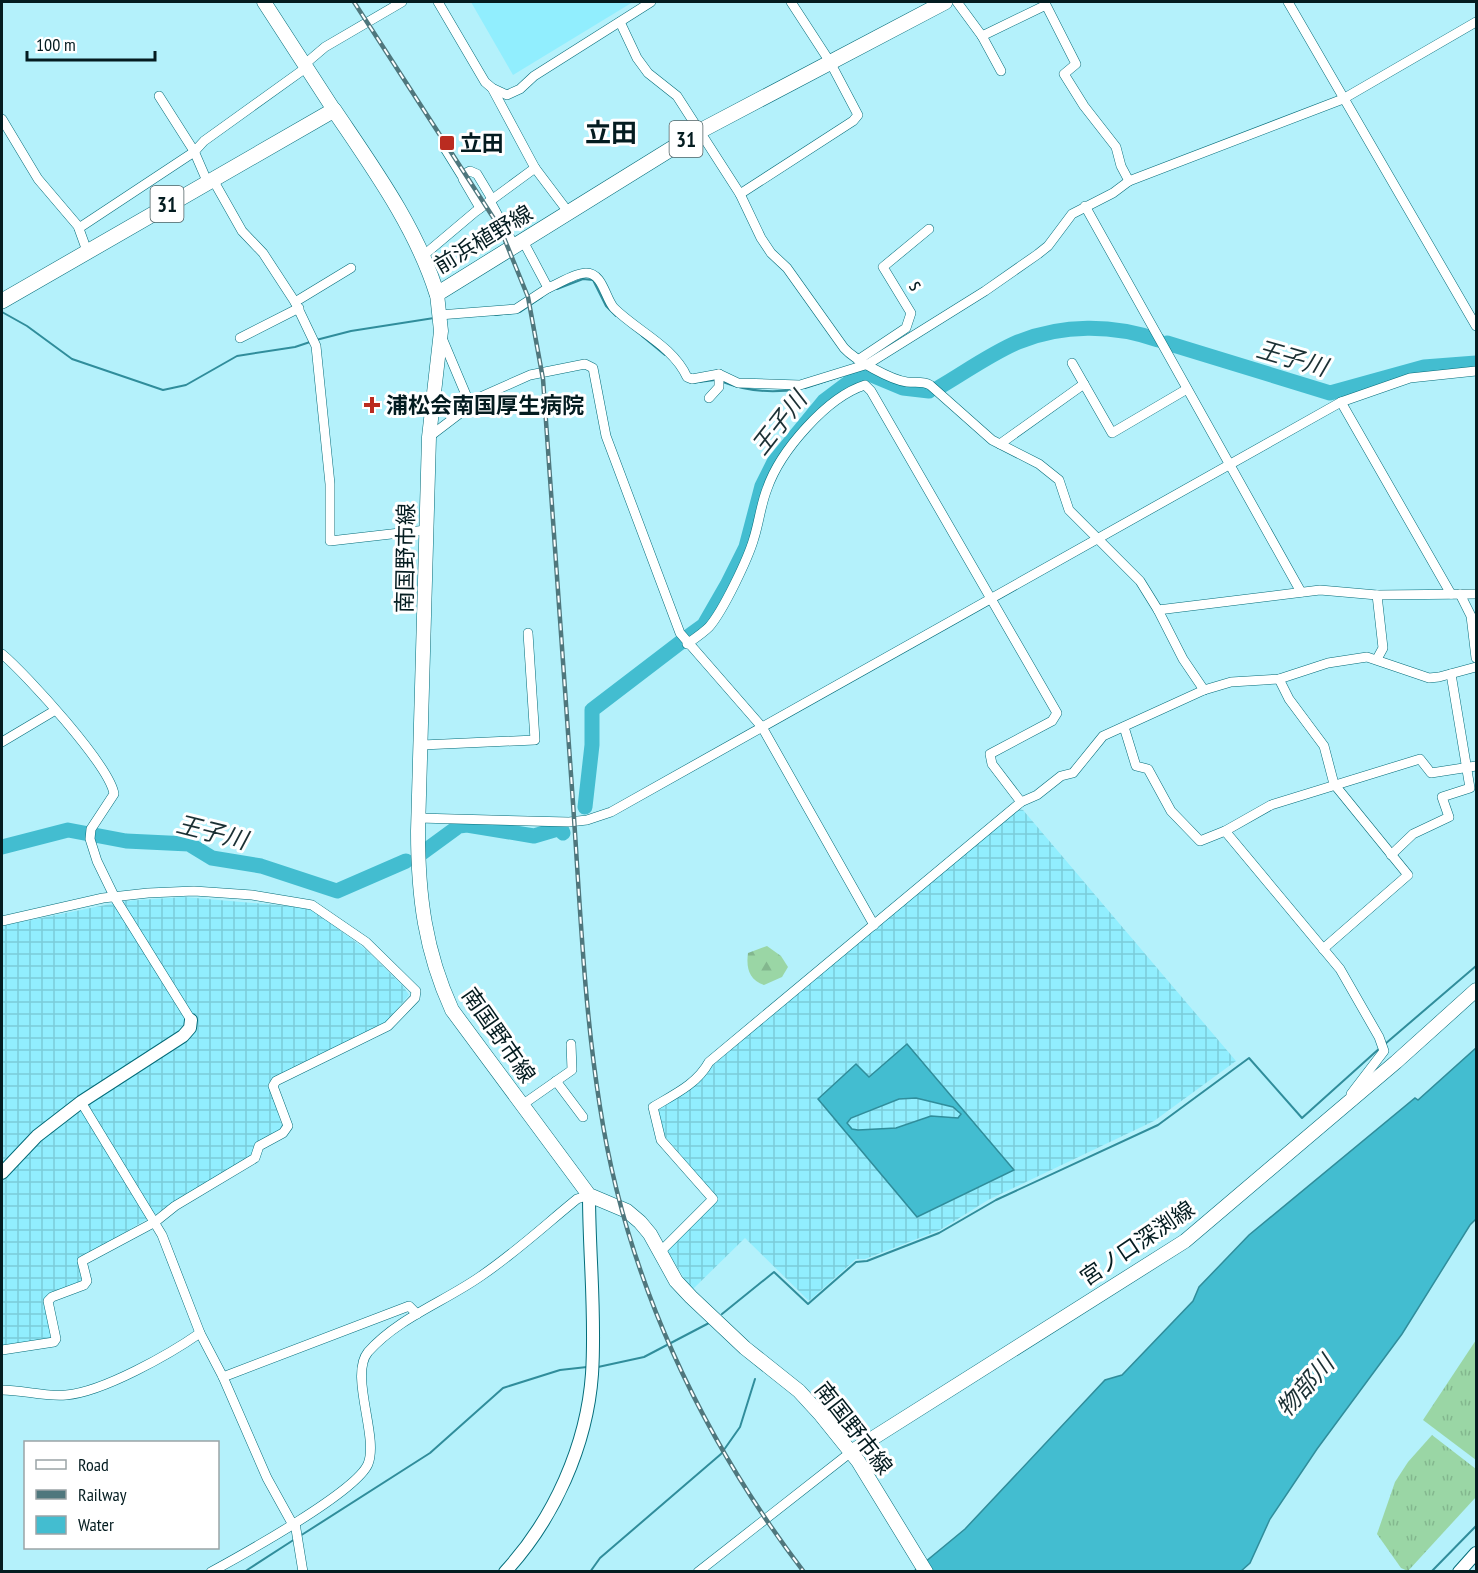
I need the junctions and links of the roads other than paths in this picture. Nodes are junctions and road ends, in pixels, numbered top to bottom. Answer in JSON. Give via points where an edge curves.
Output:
{"nodes":[{"id":1,"x":264,"y":2,"type":"edge"},
{"id":2,"x":402,"y":2,"type":"edge"},
{"id":3,"x":438,"y":2,"type":"edge"},
{"id":4,"x":651,"y":2,"type":"edge"},
{"id":5,"x":791,"y":2,"type":"edge"},
{"id":6,"x":945,"y":2,"type":"edge"},
{"id":7,"x":957,"y":2,"type":"edge"},
{"id":8,"x":1288,"y":2,"type":"edge"},
{"id":9,"x":620,"y":22,"type":"junction"},
{"id":10,"x":1476,"y":22,"type":"edge"},
{"id":11,"x":982,"y":36,"type":"junction"},
{"id":12,"x":830,"y":62,"type":"junction"},
{"id":13,"x":306,"y":66,"type":"junction"},
{"id":14,"x":1001,"y":71,"type":"dead end"},
{"id":15,"x":492,"y":88,"type":"junction"},
{"id":16,"x":159,"y":96,"type":"dead end"},
{"id":17,"x":1343,"y":99,"type":"junction"},
{"id":18,"x":334,"y":110,"type":"junction"},
{"id":19,"x":2,"y":119,"type":"edge"},
{"id":20,"x":700,"y":131,"type":"junction"},
{"id":21,"x":444,"y":147,"type":"dead end"},
{"id":22,"x":194,"y":152,"type":"junction"},
{"id":23,"x":536,"y":168,"type":"junction"},
{"id":24,"x":462,"y":176,"type":"junction"},
{"id":25,"x":210,"y":180,"type":"junction"},
{"id":26,"x":1129,"y":181,"type":"junction"},
{"id":27,"x":740,"y":194,"type":"junction"},
{"id":28,"x":491,"y":200,"type":"junction"},
{"id":29,"x":1085,"y":206,"type":"junction"},
{"id":30,"x":480,"y":208,"type":"junction"},
{"id":31,"x":569,"y":213,"type":"junction"},
{"id":32,"x":79,"y":228,"type":"junction"},
{"id":33,"x":929,"y":229,"type":"dead end"},
{"id":34,"x":519,"y":244,"type":"junction"},
{"id":35,"x":87,"y":251,"type":"junction"},
{"id":36,"x":424,"y":255,"type":"junction"},
{"id":37,"x":351,"y":268,"type":"dead end"},
{"id":38,"x":548,"y":288,"type":"junction"},
{"id":39,"x":437,"y":294,"type":"junction"},
{"id":40,"x":2,"y":301,"type":"edge"},
{"id":41,"x":297,"y":305,"type":"junction"},
{"id":42,"x":439,"y":315,"type":"junction"},
{"id":43,"x":1476,"y":326,"type":"edge"},
{"id":44,"x":441,"y":336,"type":"junction"},
{"id":45,"x":240,"y":338,"type":"dead end"},
{"id":46,"x":858,"y":360,"type":"junction"},
{"id":47,"x":1072,"y":363,"type":"dead end"},
{"id":48,"x":871,"y":366,"type":"junction"},
{"id":49,"x":1476,"y":371,"type":"edge"},
{"id":50,"x":719,"y":374,"type":"junction"},
{"id":51,"x":1084,"y":384,"type":"junction"},
{"id":52,"x":865,"y":385,"type":"junction"},
{"id":53,"x":1187,"y":389,"type":"junction"},
{"id":54,"x":709,"y":399,"type":"dead end"},
{"id":55,"x":469,"y":402,"type":"junction"},
{"id":56,"x":1341,"y":402,"type":"junction"},
{"id":57,"x":429,"y":437,"type":"junction"},
{"id":58,"x":1000,"y":444,"type":"junction"},
{"id":59,"x":1231,"y":463,"type":"junction"},
{"id":60,"x":426,"y":530,"type":"junction"},
{"id":61,"x":1097,"y":537,"type":"junction"},
{"id":62,"x":1301,"y":592,"type":"junction"},
{"id":63,"x":1456,"y":594,"type":"junction"},
{"id":64,"x":1476,"y":594,"type":"edge"},
{"id":65,"x":1377,"y":595,"type":"junction"},
{"id":66,"x":992,"y":597,"type":"junction"},
{"id":67,"x":1158,"y":610,"type":"junction"},
{"id":68,"x":528,"y":633,"type":"dead end"},
{"id":69,"x":687,"y":644,"type":"junction"},
{"id":70,"x":2,"y":654,"type":"edge"},
{"id":71,"x":1476,"y":658,"type":"edge"},
{"id":72,"x":1377,"y":659,"type":"junction"},
{"id":73,"x":1476,"y":667,"type":"edge"},
{"id":74,"x":1451,"y":674,"type":"junction"},
{"id":75,"x":1279,"y":679,"type":"junction"},
{"id":76,"x":1204,"y":690,"type":"junction"},
{"id":77,"x":54,"y":711,"type":"junction"},
{"id":78,"x":762,"y":727,"type":"junction"},
{"id":79,"x":1124,"y":727,"type":"junction"},
{"id":80,"x":2,"y":742,"type":"edge"},
{"id":81,"x":422,"y":745,"type":"junction"},
{"id":82,"x":1466,"y":766,"type":"junction"},
{"id":83,"x":1476,"y":766,"type":"edge"},
{"id":84,"x":1334,"y":784,"type":"junction"},
{"id":85,"x":1021,"y":802,"type":"junction"},
{"id":86,"x":418,"y":819,"type":"junction"},
{"id":87,"x":1225,"y":831,"type":"junction"},
{"id":88,"x":1390,"y":855,"type":"junction"},
{"id":89,"x":115,"y":898,"type":"junction"},
{"id":90,"x":2,"y":921,"type":"edge"},
{"id":91,"x":874,"y":925,"type":"junction"},
{"id":92,"x":1323,"y":949,"type":"junction"},
{"id":93,"x":1476,"y":990,"type":"edge"},
{"id":94,"x":191,"y":1020,"type":"joint"},
{"id":95,"x":571,"y":1044,"type":"dead end"},
{"id":96,"x":556,"y":1081,"type":"junction"},
{"id":97,"x":81,"y":1102,"type":"junction"},
{"id":98,"x":522,"y":1105,"type":"junction"},
{"id":99,"x":1340,"y":1109,"type":"junction"},
{"id":100,"x":583,"y":1117,"type":"dead end"},
{"id":101,"x":2,"y":1173,"type":"edge"},
{"id":102,"x":589,"y":1195,"type":"junction"},
{"id":103,"x":155,"y":1222,"type":"junction"},
{"id":104,"x":660,"y":1252,"type":"junction"},
{"id":105,"x":417,"y":1314,"type":"junction"},
{"id":106,"x":201,"y":1333,"type":"junction"},
{"id":107,"x":2,"y":1350,"type":"edge"},
{"id":108,"x":223,"y":1377,"type":"junction"},
{"id":109,"x":2,"y":1386,"type":"edge"},
{"id":110,"x":855,"y":1456,"type":"junction"},
{"id":111,"x":294,"y":1524,"type":"junction"},
{"id":112,"x":1476,"y":1553,"type":"edge"},
{"id":113,"x":211,"y":1572,"type":"edge"},
{"id":114,"x":303,"y":1572,"type":"edge"},
{"id":115,"x":505,"y":1572,"type":"edge"},
{"id":116,"x":698,"y":1572,"type":"edge"},
{"id":117,"x":926,"y":1572,"type":"edge"},
{"id":118,"x":1460,"y":1572,"type":"edge"}],
"edges":[{"from":1,"to":13,"type":"main road"},
{"from":2,"to":13,"type":"street","via":[[325,47]]},
{"from":3,"to":15,"type":"street"},
{"from":4,"to":9,"type":"street"},
{"from":5,"to":12,"type":"street"},
{"from":6,"to":12,"type":"main road","name":"前浜植野線","number":"31"},
{"from":7,"to":11,"type":"street"},
{"from":8,"to":17,"type":"street"},
{"from":9,"to":15,"type":"street","via":[[513,93]]},
{"from":9,"to":20,"type":"street","via":[[636,58],[677,96]]},
{"from":10,"to":17,"type":"street"},
{"from":11,"to":14,"type":"street"},
{"from":11,"to":26,"type":"street","via":[[1046,5],[1076,64],[1064,74],[1116,147]]},
{"from":12,"to":20,"type":"main road","name":"前浜植野線","number":"31"},
{"from":12,"to":27,"type":"street","via":[[858,115]]},
{"from":13,"to":18,"type":"main road"},
{"from":13,"to":22,"type":"street"},
{"from":15,"to":23,"type":"street"},
{"from":16,"to":22,"type":"street"},
{"from":17,"to":26,"type":"street"},
{"from":17,"to":43,"type":"street"},
{"from":18,"to":25,"type":"main road","number":"31"},
{"from":18,"to":36,"type":"main road","name":"前浜植野線"},
{"from":19,"to":32,"type":"street","via":[[38,179]]},
{"from":20,"to":27,"type":"street"},
{"from":20,"to":31,"type":"main road","name":"前浜植野線","number":"31"},
{"from":21,"to":24,"type":"street"},
{"from":22,"to":25,"type":"street"},
{"from":22,"to":32,"type":"street"},
{"from":23,"to":28,"type":"street"},
{"from":23,"to":31,"type":"street"},
{"from":24,"to":28,"type":"street","via":[[473,172]]},
{"from":24,"to":30,"type":"street"},
{"from":25,"to":35,"type":"main road","number":"31"},
{"from":25,"to":41,"type":"street"},
{"from":26,"to":29,"type":"street"},
{"from":27,"to":46,"type":"street","via":[[771,254],[787,268],[844,348]]},
{"from":28,"to":30,"type":"street"},
{"from":28,"to":34,"type":"street"},
{"from":29,"to":48,"type":"street","via":[[1072,214],[1038,254]]},
{"from":29,"to":53,"type":"street"},
{"from":30,"to":36,"type":"street"},
{"from":31,"to":34,"type":"main road","name":"前浜植野線","number":"31"},
{"from":32,"to":35,"type":"street"},
{"from":33,"to":46,"type":"street","name":"s","via":[[883,267],[911,313],[906,328]]},
{"from":34,"to":38,"type":"street"},
{"from":34,"to":39,"type":"main road","name":"前浜植野線","number":"31"},
{"from":35,"to":40,"type":"main road","number":"31"},
{"from":36,"to":39,"type":"main road","name":"前浜植野線"},
{"from":37,"to":41,"type":"street"},
{"from":38,"to":42,"type":"street","via":[[516,309]]},
{"from":38,"to":50,"type":"street","via":[[586,272],[593,275],[612,306],[680,362],[687,377]]},
{"from":39,"to":42,"type":"main road","name":"南国野市線"},
{"from":41,"to":45,"type":"street"},
{"from":41,"to":60,"type":"street","via":[[316,346],[330,484],[330,541]]},
{"from":42,"to":44,"type":"main road","name":"南国野市線"},
{"from":44,"to":55,"type":"street"},
{"from":44,"to":57,"type":"main road","name":"南国野市線"},
{"from":46,"to":48,"type":"street"},
{"from":47,"to":51,"type":"street"},
{"from":48,"to":50,"type":"street","via":[[800,385],[738,383]]},
{"from":48,"to":52,"type":"street"},
{"from":48,"to":58,"type":"street","via":[[905,382],[925,382]]},
{"from":49,"to":56,"type":"street","via":[[1410,378]]},
{"from":50,"to":54,"type":"street","via":[[719,387]]},
{"from":51,"to":53,"type":"street","via":[[1112,433]]},
{"from":51,"to":58,"type":"street"},
{"from":52,"to":66,"type":"street"},
{"from":52,"to":69,"type":"street","via":[[848,391],[827,407],[789,451],[767,487],[744,564],[709,626]]},
{"from":53,"to":59,"type":"street"},
{"from":55,"to":57,"type":"street","via":[[467,408]]},
{"from":55,"to":69,"type":"street","via":[[530,375],[590,365],[606,436]]},
{"from":56,"to":59,"type":"street"},
{"from":56,"to":63,"type":"street"},
{"from":57,"to":60,"type":"main road","name":"南国野市線"},
{"from":58,"to":61,"type":"street","via":[[1056,476],[1070,510]]},
{"from":59,"to":61,"type":"street"},
{"from":59,"to":62,"type":"street"},
{"from":60,"to":81,"type":"main road","name":"南国野市線"},
{"from":61,"to":66,"type":"street"},
{"from":61,"to":67,"type":"street","via":[[1140,581]]},
{"from":62,"to":65,"type":"street"},
{"from":62,"to":67,"type":"street"},
{"from":63,"to":64,"type":"street"},
{"from":63,"to":65,"type":"street"},
{"from":63,"to":71,"type":"street","via":[[1471,616]]},
{"from":65,"to":72,"type":"street","via":[[1383,648]]},
{"from":66,"to":78,"type":"street"},
{"from":66,"to":85,"type":"street","via":[[1057,713],[1052,721],[990,754],[992,764]]},
{"from":67,"to":76,"type":"street"},
{"from":68,"to":81,"type":"street","via":[[535,740]]},
{"from":69,"to":78,"type":"street"},
{"from":70,"to":77,"type":"street","via":[[43,694]]},
{"from":72,"to":74,"type":"street","via":[[1429,678]]},
{"from":72,"to":75,"type":"street","via":[[1328,663]]},
{"from":73,"to":74,"type":"street"},
{"from":74,"to":82,"type":"street"},
{"from":75,"to":76,"type":"street","via":[[1231,682]]},
{"from":75,"to":84,"type":"street","via":[[1286,695],[1324,746]]},
{"from":76,"to":79,"type":"street"},
{"from":77,"to":80,"type":"street"},
{"from":77,"to":89,"type":"street","via":[[91,752],[113,789],[114,794],[90,834],[97,861]]},
{"from":78,"to":86,"type":"street","via":[[621,807],[587,820]]},
{"from":78,"to":91,"type":"street"},
{"from":79,"to":85,"type":"street","via":[[1103,736],[1073,773],[1061,776]]},
{"from":79,"to":87,"type":"street","via":[[1136,766],[1148,769],[1171,811],[1200,841]]},
{"from":81,"to":86,"type":"main road","name":"南国野市線"},
{"from":82,"to":83,"type":"street"},
{"from":82,"to":84,"type":"street","via":[[1431,773],[1420,759]]},
{"from":82,"to":88,"type":"street","via":[[1470,788],[1442,797],[1449,817],[1413,834]]},
{"from":84,"to":87,"type":"street","via":[[1271,805]]},
{"from":84,"to":88,"type":"street"},
{"from":85,"to":91,"type":"street"},
{"from":86,"to":98,"type":"main road","name":"南国野市線","via":[[418,874],[437,978],[452,1010]]},
{"from":87,"to":92,"type":"street"},
{"from":88,"to":92,"type":"street","via":[[1408,875]]},
{"from":89,"to":90,"type":"street"},
{"from":89,"to":94,"type":"street"},
{"from":89,"to":103,"type":"street","via":[[194,891],[312,905],[366,942],[416,991],[415,998],[388,1026],[276,1081],[273,1086],[288,1126],[283,1133],[259,1146],[255,1158]]},
{"from":91,"to":104,"type":"street","via":[[709,1062],[705,1072],[652,1108],[661,1140],[713,1199]]},
{"from":92,"to":99,"type":"street","via":[[1340,969],[1383,1045],[1378,1061]]},
{"from":93,"to":99,"type":"main road","name":"宮ノ口深渕線"},
{"from":94,"to":97,"type":"street","via":[[183,1036]]},
{"from":95,"to":96,"type":"street","via":[[572,1070]]},
{"from":96,"to":98,"type":"street"},
{"from":96,"to":100,"type":"street"},
{"from":97,"to":101,"type":"street","via":[[37,1136]]},
{"from":97,"to":103,"type":"street"},
{"from":98,"to":102,"type":"main road","name":"南国野市線"},
{"from":99,"to":110,"type":"main road","name":"宮ノ口深渕線","via":[[1185,1241]]},
{"from":102,"to":104,"type":"main road","name":"南国野市線","via":[[627,1211],[650,1234]]},
{"from":102,"to":105,"type":"street","via":[[577,1199],[481,1277]]},
{"from":102,"to":115,"type":"street","via":[[594,1345],[588,1405],[573,1458],[548,1513]]},
{"from":103,"to":106,"type":"street"},
{"from":103,"to":107,"type":"street","via":[[82,1261],[87,1281],[84,1285],[51,1296],[48,1301],[54,1342]]},
{"from":104,"to":110,"type":"main road","name":"南国野市線","via":[[691,1298],[799,1391]]},
{"from":105,"to":108,"type":"street","via":[[409,1306]]},
{"from":105,"to":111,"type":"street","via":[[365,1355],[361,1372],[370,1449],[366,1467],[350,1485]]},
{"from":106,"to":108,"type":"street"},
{"from":106,"to":109,"type":"street","via":[[112,1382],[79,1393],[63,1395]]},
{"from":108,"to":111,"type":"street","via":[[267,1478]]},
{"from":110,"to":116,"type":"street"},
{"from":110,"to":117,"type":"main road","name":"南国野市線"},
{"from":111,"to":113,"type":"street"},
{"from":111,"to":114,"type":"street"},
{"from":112,"to":118,"type":"street"}]}
